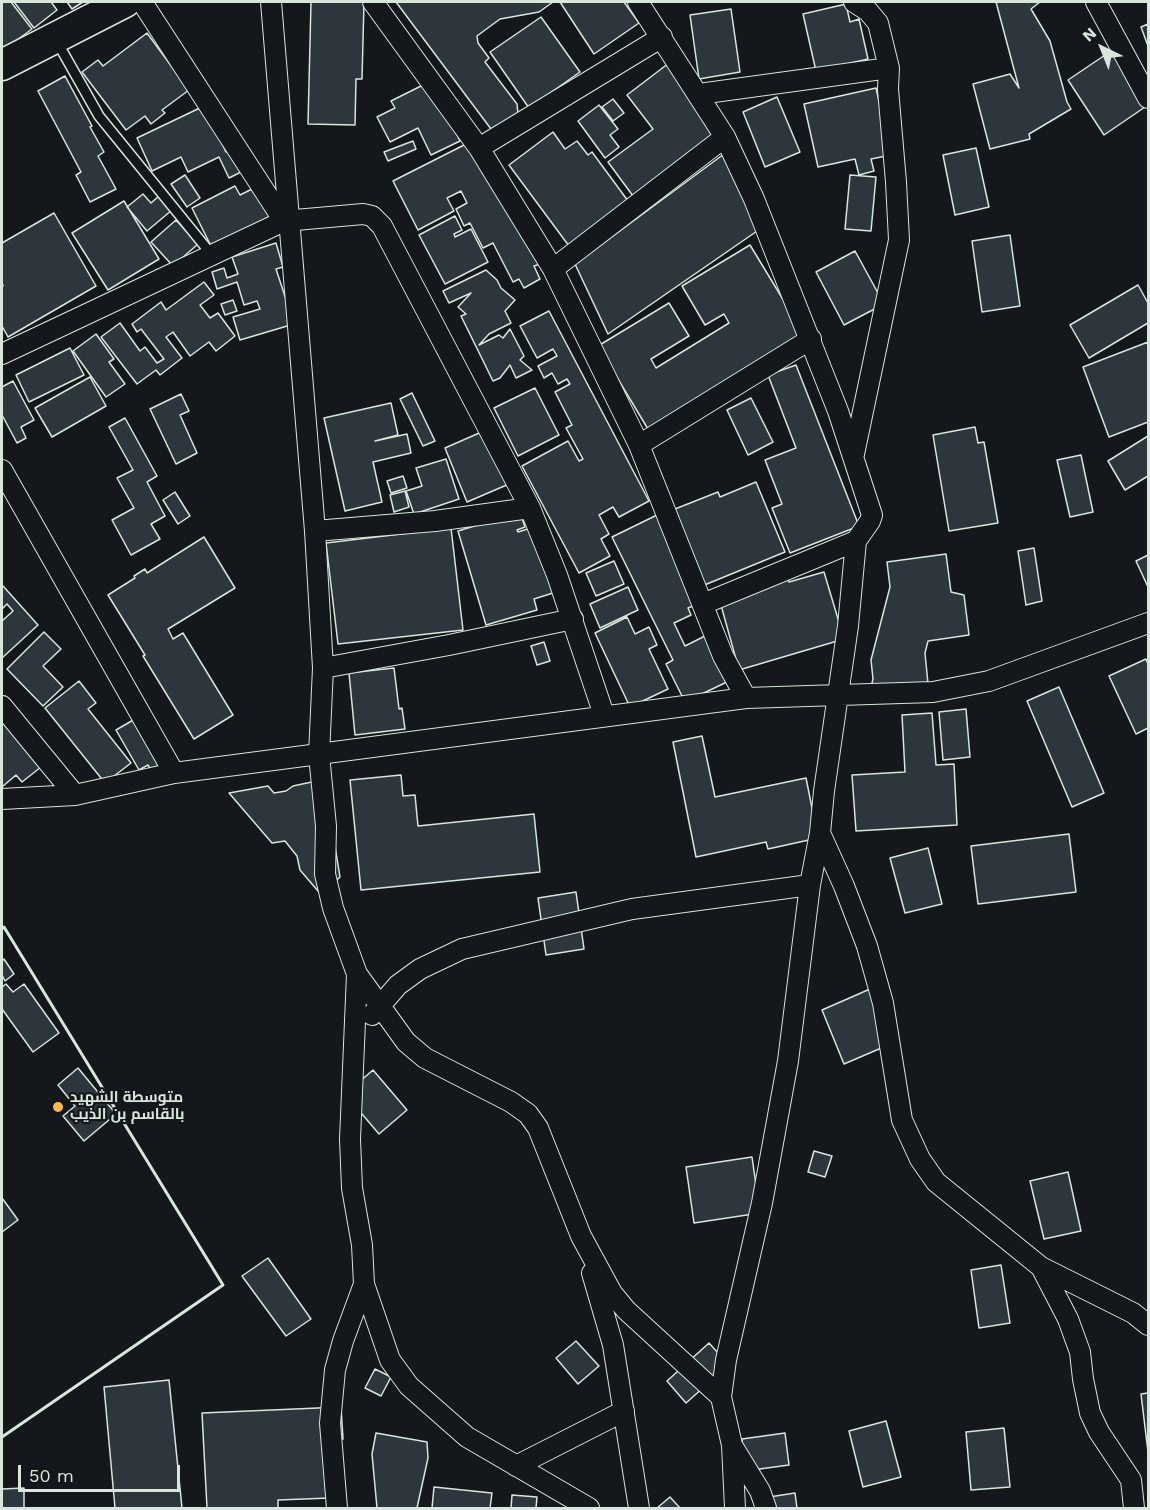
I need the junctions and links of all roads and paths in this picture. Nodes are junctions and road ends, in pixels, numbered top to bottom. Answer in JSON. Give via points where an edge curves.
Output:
{"nodes":[{"id":1,"x":125,"y":2,"type":"edge"},
{"id":2,"x":142,"y":2,"type":"edge"},
{"id":3,"x":271,"y":2,"type":"edge"},
{"id":4,"x":373,"y":2,"type":"edge"},
{"id":5,"x":638,"y":2,"type":"edge"},
{"id":6,"x":854,"y":2,"type":"edge"},
{"id":7,"x":1096,"y":2,"type":"edge"},
{"id":8,"x":662,"y":37,"type":"junction"},
{"id":9,"x":55,"y":38,"type":"junction"},
{"id":10,"x":2,"y":65,"type":"edge"},
{"id":11,"x":889,"y":68,"type":"junction"},
{"id":12,"x":1146,"y":86,"type":"edge"},
{"id":13,"x":699,"y":94,"type":"junction"},
{"id":14,"x":725,"y":137,"type":"junction"},
{"id":15,"x":479,"y":148,"type":"junction"},
{"id":16,"x":287,"y":221,"type":"junction"},
{"id":17,"x":212,"y":255,"type":"junction"},
{"id":18,"x":553,"y":269,"type":"junction"},
{"id":19,"x":811,"y":339,"type":"junction"},
{"id":20,"x":2,"y":354,"type":"edge"},
{"id":21,"x":639,"y":445,"type":"junction"},
{"id":22,"x":854,"y":454,"type":"junction"},
{"id":23,"x":2,"y":470,"type":"edge"},
{"id":24,"x":530,"y":508,"type":"junction"},
{"id":25,"x":315,"y":531,"type":"junction"},
{"id":26,"x":856,"y":541,"type":"junction"},
{"id":27,"x":703,"y":604,"type":"junction"},
{"id":28,"x":573,"y":619,"type":"junction"},
{"id":29,"x":1149,"y":622,"type":"edge"},
{"id":30,"x":323,"y":668,"type":"junction"},
{"id":31,"x":838,"y":694,"type":"junction"},
{"id":32,"x":746,"y":698,"type":"junction"},
{"id":33,"x":2,"y":706,"type":"edge"},
{"id":34,"x":604,"y":715,"type":"junction"},
{"id":35,"x":319,"y":755,"type":"junction"},
{"id":36,"x":174,"y":773,"type":"junction"},
{"id":37,"x":75,"y":795,"type":"junction"},
{"id":38,"x":2,"y":799,"type":"edge"},
{"id":39,"x":820,"y":833,"type":"junction"},
{"id":40,"x":810,"y":885,"type":"junction"},
{"id":41,"x":357,"y":974,"type":"junction"},
{"id":42,"x":378,"y":1006,"type":"junction"},
{"id":43,"x":356,"y":1036,"type":"junction"},
{"id":44,"x":581,"y":1236,"type":"junction"},
{"id":45,"x":1041,"y":1267,"type":"junction"},
{"id":46,"x":364,"y":1284,"type":"junction"},
{"id":47,"x":1149,"y":1325,"type":"edge"},
{"id":48,"x":721,"y":1396,"type":"junction"},
{"id":49,"x":624,"y":1411,"type":"junction"},
{"id":50,"x":732,"y":1445,"type":"junction"},
{"id":51,"x":516,"y":1466,"type":"junction"},
{"id":52,"x":1140,"y":1482,"type":"edge"},
{"id":53,"x":763,"y":1500,"type":"edge"},
{"id":54,"x":337,"y":1509,"type":"edge"},
{"id":55,"x":589,"y":1509,"type":"edge"},
{"id":56,"x":639,"y":1509,"type":"edge"},
{"id":57,"x":735,"y":1509,"type":"edge"},
{"id":58,"x":775,"y":1509,"type":"edge"},
{"id":59,"x":1134,"y":1509,"type":"edge"}],
"edges":[{"from":1,"to":9,"type":"main road"},
{"from":2,"to":16,"type":"street"},
{"from":3,"to":16,"type":"street"},
{"from":4,"to":15,"type":"street"},
{"from":5,"to":8,"type":"street"},
{"from":6,"to":11,"type":"street","via":[[878,23]]},
{"from":7,"to":12,"type":"street"},
{"from":8,"to":13,"type":"street"},
{"from":8,"to":15,"type":"street"},
{"from":9,"to":10,"type":"main road"},
{"from":9,"to":17,"type":"lane","via":[[99,116]]},
{"from":11,"to":13,"type":"street"},
{"from":11,"to":22,"type":"street","via":[[899,240]]},
{"from":13,"to":14,"type":"street"},
{"from":14,"to":18,"type":"street"},
{"from":14,"to":19,"type":"street"},
{"from":15,"to":18,"type":"street"},
{"from":16,"to":17,"type":"street"},
{"from":16,"to":24,"type":"street","via":[[363,214],[378,220]]},
{"from":16,"to":25,"type":"street"},
{"from":17,"to":20,"type":"street"},
{"from":18,"to":21,"type":"street"},
{"from":19,"to":21,"type":"street"},
{"from":19,"to":22,"type":"street"},
{"from":21,"to":27,"type":"street"},
{"from":22,"to":26,"type":"street","via":[[872,515]]},
{"from":23,"to":36,"type":"street"},
{"from":24,"to":25,"type":"street","via":[[435,522]]},
{"from":24,"to":28,"type":"street"},
{"from":25,"to":30,"type":"street"},
{"from":26,"to":27,"type":"street"},
{"from":26,"to":31,"type":"street"},
{"from":27,"to":32,"type":"street","via":[[723,656]]},
{"from":28,"to":30,"type":"street"},
{"from":28,"to":34,"type":"street"},
{"from":29,"to":31,"type":"street","via":[[989,681],[933,692]]},
{"from":30,"to":35,"type":"street"},
{"from":31,"to":32,"type":"street"},
{"from":31,"to":39,"type":"street"},
{"from":32,"to":34,"type":"street"},
{"from":33,"to":37,"type":"street"},
{"from":34,"to":35,"type":"street"},
{"from":35,"to":36,"type":"street"},
{"from":35,"to":41,"type":"street","via":[[326,826],[325,874]]},
{"from":36,"to":37,"type":"street"},
{"from":37,"to":38,"type":"street"},
{"from":39,"to":40,"type":"street"},
{"from":39,"to":45,"type":"street","via":[[867,946],[883,1003],[902,1120],[920,1159],[936,1182]]},
{"from":40,"to":42,"type":"street","via":[[632,909],[462,949],[420,969]]},
{"from":40,"to":48,"type":"street","via":[[788,1061]]},
{"from":41,"to":42,"type":"street"},
{"from":41,"to":43,"type":"street"},
{"from":42,"to":43,"type":"street"},
{"from":42,"to":44,"type":"street","via":[[406,1042],[425,1058],[528,1114],[538,1128]]},
{"from":43,"to":46,"type":"street","via":[[350,1139]]},
{"from":44,"to":48,"type":"street","via":[[612,1293],[626,1310]]},
{"from":44,"to":49,"type":"street","via":[[613,1345]]},
{"from":45,"to":47,"type":"street"},
{"from":45,"to":52,"type":"street","via":[[1080,1352],[1090,1413],[1099,1432]]},
{"from":46,"to":51,"type":"street","via":[[390,1360],[409,1386],[467,1437]]},
{"from":46,"to":54,"type":"street","via":[[335,1370],[330,1423]]},
{"from":48,"to":50,"type":"street"},
{"from":49,"to":51,"type":"street"},
{"from":49,"to":56,"type":"street"},
{"from":50,"to":53,"type":"street"},
{"from":50,"to":57,"type":"street"},
{"from":51,"to":55,"type":"street"},
{"from":52,"to":59,"type":"street"},
{"from":53,"to":58,"type":"street"}]}
